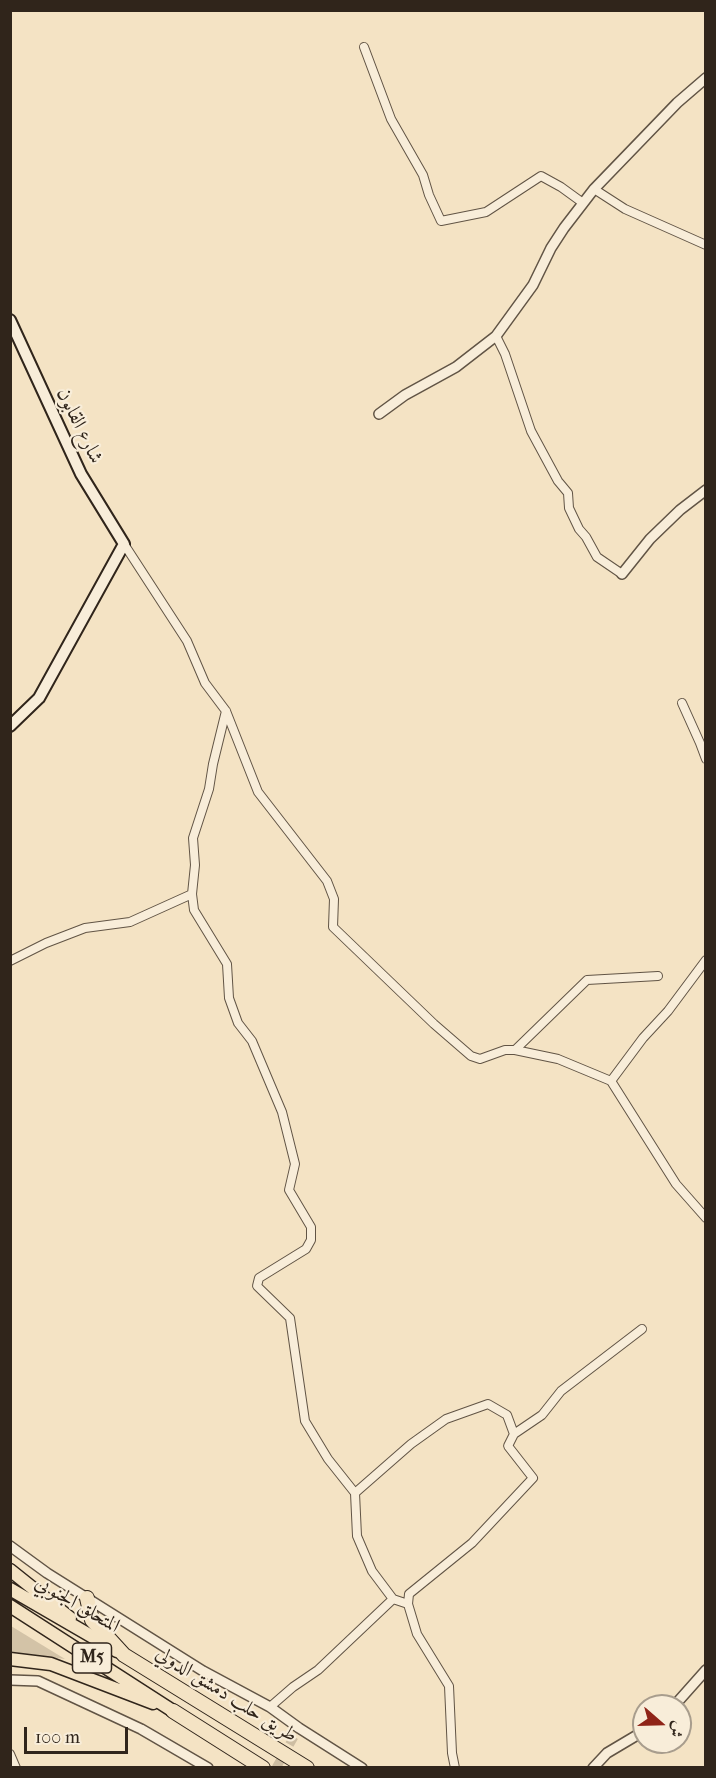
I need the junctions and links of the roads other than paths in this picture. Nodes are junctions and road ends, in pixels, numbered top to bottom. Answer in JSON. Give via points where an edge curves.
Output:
{"nodes":[{"id":1,"x":364,"y":47,"type":"dead end"},
{"id":2,"x":705,"y":78,"type":"edge"},
{"id":3,"x":594,"y":189,"type":"junction"},
{"id":4,"x":583,"y":203,"type":"junction"},
{"id":5,"x":705,"y":245,"type":"edge"},
{"id":6,"x":10,"y":320,"type":"edge"},
{"id":7,"x":496,"y":336,"type":"junction"},
{"id":8,"x":379,"y":414,"type":"dead end"},
{"id":9,"x":705,"y":490,"type":"edge"},
{"id":10,"x":124,"y":544,"type":"junction"},
{"id":11,"x":622,"y":574,"type":"joint"},
{"id":12,"x":682,"y":703,"type":"dead end"},
{"id":13,"x":226,"y":711,"type":"junction"},
{"id":14,"x":10,"y":726,"type":"edge"},
{"id":15,"x":705,"y":759,"type":"edge"},
{"id":16,"x":192,"y":894,"type":"junction"},
{"id":17,"x":705,"y":960,"type":"edge"},
{"id":18,"x":10,"y":961,"type":"edge"},
{"id":19,"x":658,"y":975,"type":"dead end"},
{"id":20,"x":515,"y":1050,"type":"junction"},
{"id":21,"x":611,"y":1081,"type":"junction"},
{"id":22,"x":705,"y":1218,"type":"edge"},
{"id":23,"x":642,"y":1329,"type":"dead end"},
{"id":24,"x":514,"y":1434,"type":"junction"},
{"id":25,"x":355,"y":1493,"type":"junction"},
{"id":26,"x":10,"y":1546,"type":"edge"},
{"id":27,"x":10,"y":1570,"type":"edge"},
{"id":28,"x":10,"y":1589,"type":"edge"},
{"id":29,"x":87,"y":1598,"type":"junction"},
{"id":30,"x":393,"y":1599,"type":"junction"},
{"id":31,"x":408,"y":1604,"type":"junction"},
{"id":32,"x":10,"y":1606,"type":"edge"},
{"id":33,"x":86,"y":1633,"type":"junction"},
{"id":34,"x":124,"y":1655,"type":"junction"},
{"id":35,"x":10,"y":1659,"type":"edge"},
{"id":36,"x":705,"y":1670,"type":"edge"},
{"id":37,"x":10,"y":1680,"type":"edge"},
{"id":38,"x":684,"y":1694,"type":"edge"},
{"id":39,"x":270,"y":1707,"type":"junction"},
{"id":40,"x":173,"y":1711,"type":"junction"},
{"id":41,"x":632,"y":1738,"type":"edge"},
{"id":42,"x":10,"y":1754,"type":"edge"},
{"id":43,"x":16,"y":1767,"type":"edge"},
{"id":44,"x":208,"y":1767,"type":"edge"},
{"id":45,"x":263,"y":1767,"type":"edge"},
{"id":46,"x":307,"y":1767,"type":"edge"},
{"id":47,"x":362,"y":1767,"type":"edge"},
{"id":48,"x":455,"y":1767,"type":"edge"},
{"id":49,"x":593,"y":1767,"type":"edge"}],
"edges":[{"from":1,"to":4,"type":"street","via":[[391,119],[423,175],[441,221],[486,212],[541,176]]},
{"from":2,"to":3,"type":"street"},
{"from":3,"to":4,"type":"street"},
{"from":3,"to":5,"type":"street","via":[[625,209]]},
{"from":4,"to":7,"type":"street","via":[[551,248],[533,285]]},
{"from":6,"to":10,"type":"main road","name":"شارع القابون","via":[[81,474]]},
{"from":7,"to":8,"type":"street","via":[[456,367]]},
{"from":7,"to":11,"type":"street","via":[[506,354],[531,431],[568,493],[569,508],[579,529],[597,557]]},
{"from":9,"to":11,"type":"street","via":[[650,539]]},
{"from":10,"to":13,"type":"street","via":[[187,641],[205,683]]},
{"from":10,"to":14,"type":"main road","via":[[39,698]]},
{"from":12,"to":15,"type":"street"},
{"from":13,"to":16,"type":"street","via":[[209,789],[193,838]]},
{"from":13,"to":20,"type":"street","via":[[258,792],[327,881],[333,899],[333,927],[471,1056],[480,1059]]},
{"from":16,"to":18,"type":"street","via":[[130,922],[85,928]]},
{"from":16,"to":25,"type":"street","via":[[194,910],[227,964],[229,998],[238,1023],[252,1041],[282,1112],[295,1164],[289,1190],[311,1227],[306,1249],[259,1278],[257,1286],[290,1318],[305,1421]]},
{"from":17,"to":21,"type":"street"},
{"from":19,"to":20,"type":"street","via":[[587,980]]},
{"from":20,"to":21,"type":"street","via":[[558,1059]]},
{"from":21,"to":22,"type":"street","via":[[676,1184]]},
{"from":23,"to":24,"type":"street","via":[[561,1391],[542,1415]]},
{"from":24,"to":25,"type":"street","via":[[507,1416],[488,1404],[446,1419]]},
{"from":24,"to":31,"type":"street","via":[[508,1446],[533,1478],[472,1543],[410,1594]]},
{"from":25,"to":30,"type":"street","via":[[357,1536],[372,1571]]},
{"from":26,"to":29,"type":"street"},
{"from":27,"to":33,"type":"highway","via":[[51,1600]]},
{"from":28,"to":33,"type":"highway","name":"المتحلق الجنوبي","number":"M5"},
{"from":29,"to":34,"type":"highway","name":"طريق حلب دمشق الدولي","via":[[92,1620]]},
{"from":29,"to":39,"type":"street","via":[[202,1671]]},
{"from":30,"to":31,"type":"street"},
{"from":30,"to":39,"type":"street","via":[[318,1670]]},
{"from":31,"to":48,"type":"street","via":[[417,1634],[449,1686]]},
{"from":32,"to":40,"type":"highway","name":"المتحلق الجنوبي","number":"M5"},
{"from":33,"to":34,"type":"highway","name":"المتحلق الجنوبي","number":"M5"},
{"from":34,"to":46,"type":"highway","name":"طريق حلب دمشق الدولي","number":"M5"},
{"from":35,"to":40,"type":"highway","via":[[51,1664]]},
{"from":36,"to":38,"type":"street"},
{"from":37,"to":44,"type":"street","via":[[38,1681],[141,1729]]},
{"from":39,"to":47,"type":"street"},
{"from":40,"to":45,"type":"highway","name":"طريق حلب دمشق الدولي","number":"M5"},
{"from":41,"to":49,"type":"street"},
{"from":42,"to":43,"type":"street"}]}
